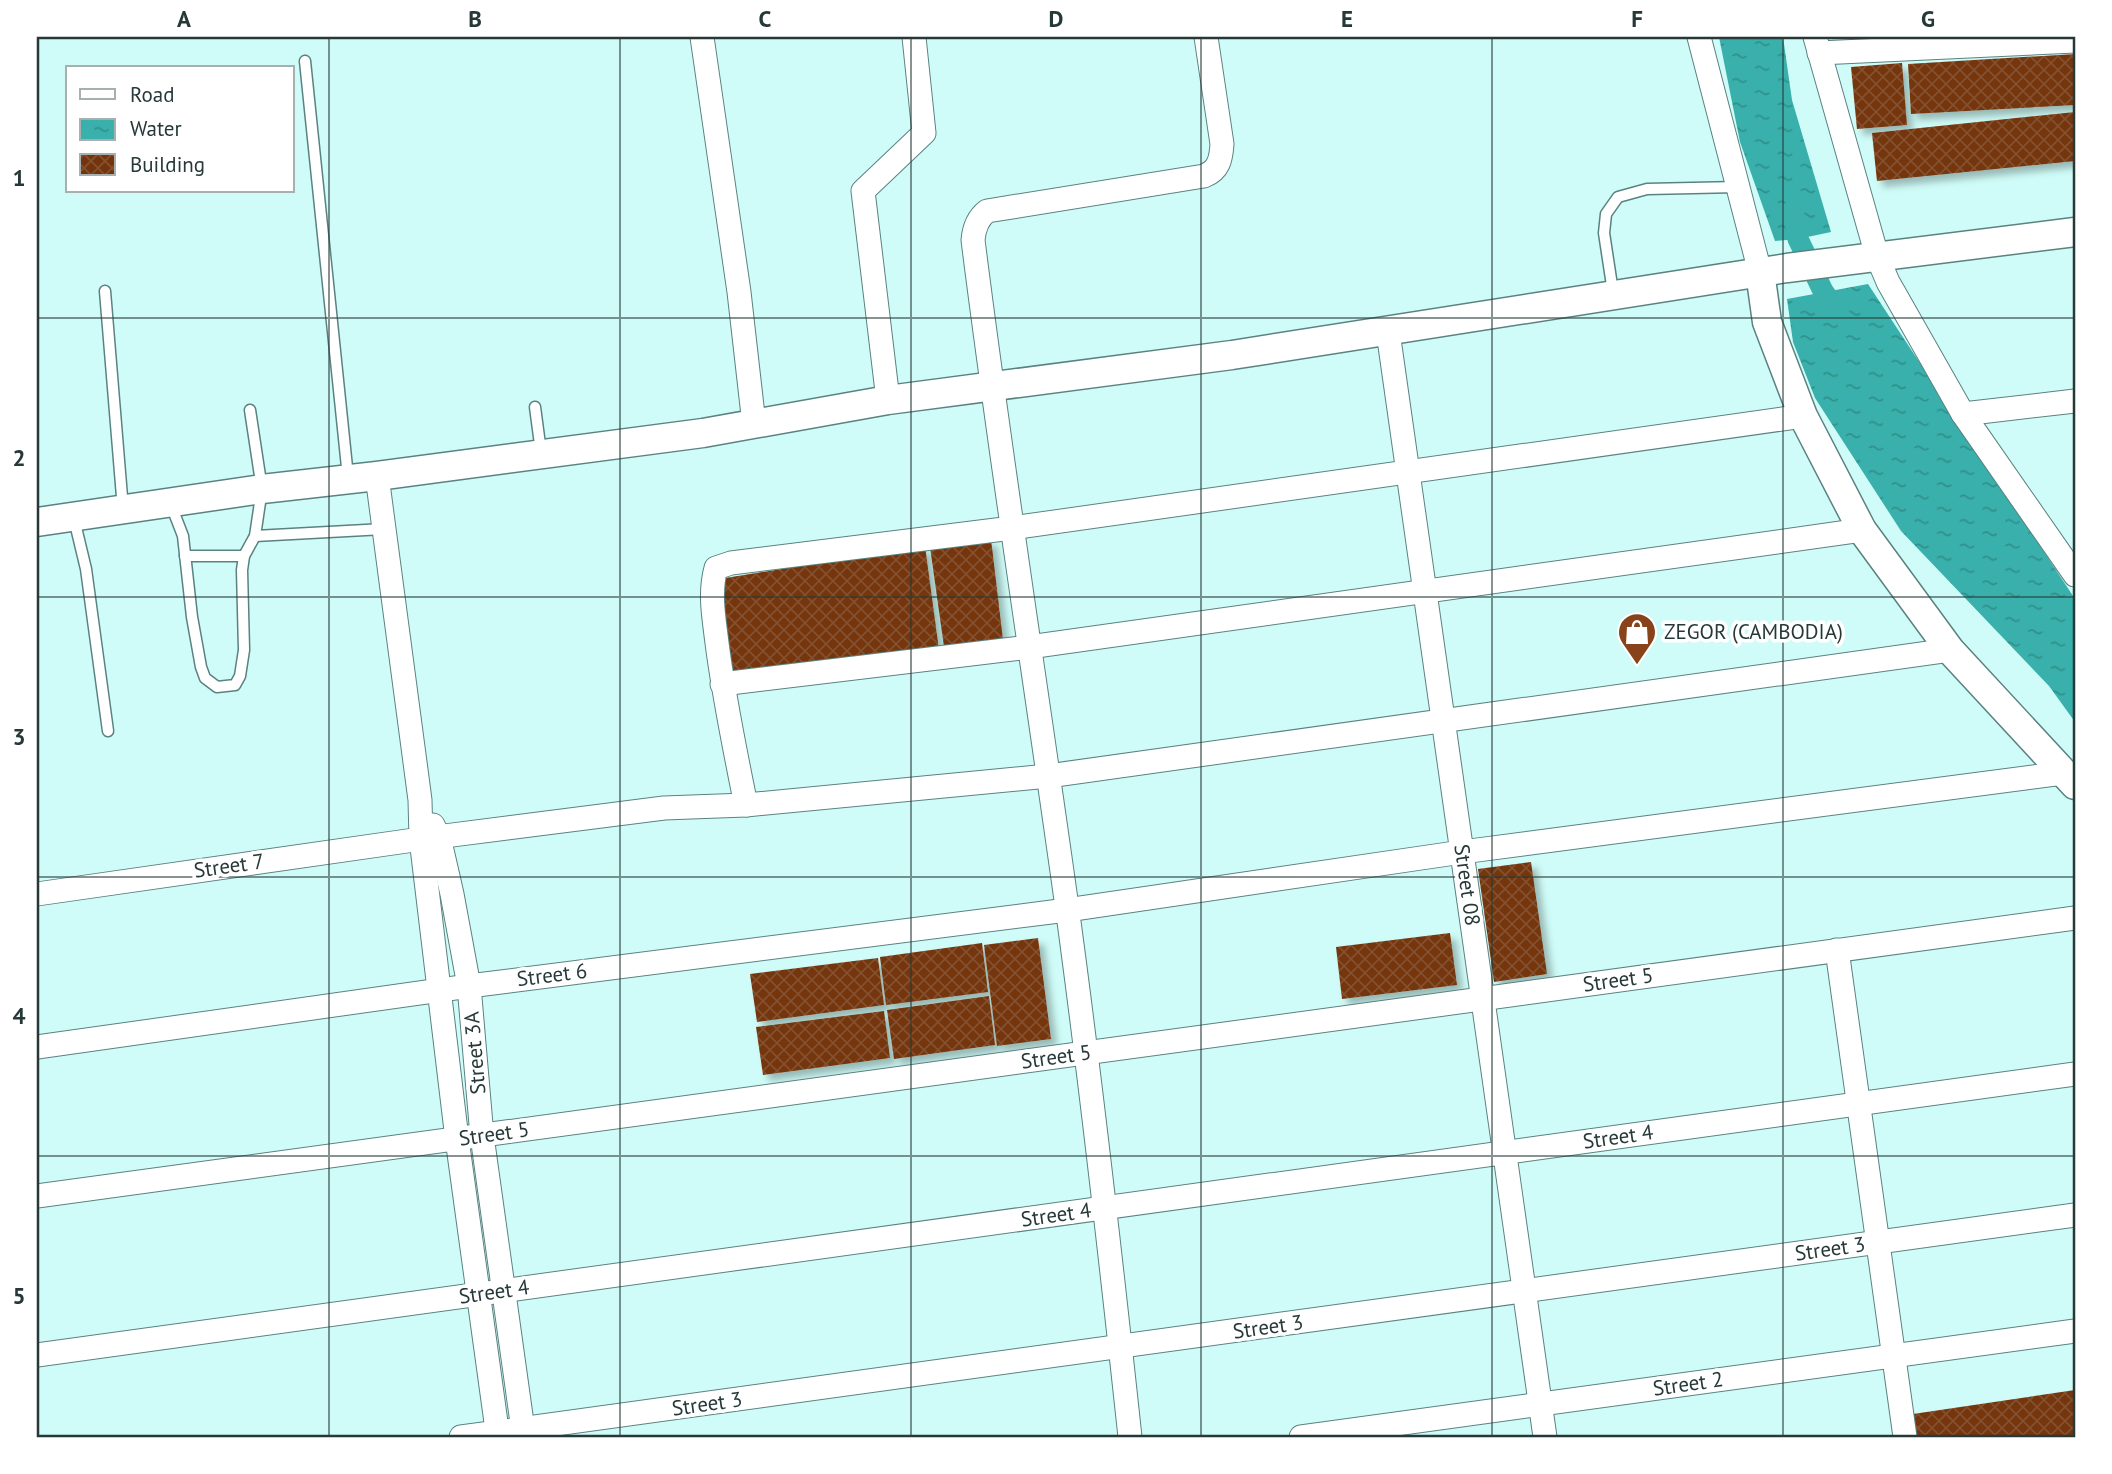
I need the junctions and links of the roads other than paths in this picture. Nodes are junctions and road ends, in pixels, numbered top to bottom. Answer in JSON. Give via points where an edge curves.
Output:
{"nodes":[{"id":1,"x":702,"y":37,"type":"edge"},
{"id":2,"x":914,"y":37,"type":"edge"},
{"id":3,"x":1206,"y":37,"type":"edge"},
{"id":4,"x":1699,"y":37,"type":"edge"},
{"id":5,"x":2075,"y":41,"type":"edge"},
{"id":6,"x":1817,"y":45,"type":"edge"},
{"id":7,"x":304,"y":61,"type":"dead end"},
{"id":8,"x":1738,"y":187,"type":"junction"},
{"id":9,"x":2075,"y":233,"type":"edge"},
{"id":10,"x":1877,"y":256,"type":"junction"},
{"id":11,"x":1774,"y":270,"type":"junction"},
{"id":12,"x":105,"y":291,"type":"dead end"},
{"id":13,"x":1614,"y":296,"type":"junction"},
{"id":14,"x":1388,"y":332,"type":"junction"},
{"id":15,"x":991,"y":386,"type":"junction"},
{"id":16,"x":888,"y":400,"type":"junction"},
{"id":17,"x":2075,"y":401,"type":"edge"},
{"id":18,"x":535,"y":407,"type":"dead end"},
{"id":19,"x":250,"y":410,"type":"dead end"},
{"id":20,"x":1963,"y":414,"type":"junction"},
{"id":21,"x":1803,"y":416,"type":"junction"},
{"id":22,"x":754,"y":424,"type":"junction"},
{"id":23,"x":542,"y":454,"type":"junction"},
{"id":24,"x":1408,"y":472,"type":"junction"},
{"id":25,"x":377,"y":476,"type":"junction"},
{"id":26,"x":348,"y":480,"type":"junction"},
{"id":27,"x":262,"y":489,"type":"junction"},
{"id":28,"x":170,"y":502,"type":"junction"},
{"id":29,"x":123,"y":509,"type":"junction"},
{"id":30,"x":73,"y":517,"type":"junction"},
{"id":31,"x":37,"y":522,"type":"edge"},
{"id":32,"x":1012,"y":528,"type":"junction"},
{"id":33,"x":384,"y":529,"type":"junction"},
{"id":34,"x":1861,"y":530,"type":"junction"},
{"id":35,"x":255,"y":536,"type":"junction"},
{"id":36,"x":2064,"y":542,"type":"edge"},
{"id":37,"x":185,"y":555,"type":"junction"},
{"id":38,"x":244,"y":556,"type":"junction"},
{"id":39,"x":2075,"y":575,"type":"edge"},
{"id":40,"x":1425,"y":592,"type":"junction"},
{"id":41,"x":1029,"y":647,"type":"junction"},
{"id":42,"x":1950,"y":650,"type":"junction"},
{"id":43,"x":722,"y":684,"type":"junction"},
{"id":44,"x":1444,"y":720,"type":"junction"},
{"id":45,"x":108,"y":731,"type":"dead end"},
{"id":46,"x":1048,"y":776,"type":"junction"},
{"id":47,"x":2069,"y":779,"type":"edge"},
{"id":48,"x":746,"y":805,"type":"junction"},
{"id":49,"x":430,"y":838,"type":"junction"},
{"id":50,"x":1462,"y":852,"type":"junction"},
{"id":51,"x":37,"y":894,"type":"edge"},
{"id":52,"x":1067,"y":910,"type":"junction"},
{"id":53,"x":2075,"y":918,"type":"edge"},
{"id":54,"x":1837,"y":950,"type":"junction"},
{"id":55,"x":469,"y":986,"type":"junction"},
{"id":56,"x":440,"y":990,"type":"junction"},
{"id":57,"x":1483,"y":999,"type":"junction"},
{"id":58,"x":37,"y":1047,"type":"edge"},
{"id":59,"x":1085,"y":1053,"type":"junction"},
{"id":60,"x":2075,"y":1074,"type":"edge"},
{"id":61,"x":1859,"y":1104,"type":"junction"},
{"id":62,"x":482,"y":1136,"type":"junction"},
{"id":63,"x":457,"y":1139,"type":"junction"},
{"id":64,"x":1506,"y":1153,"type":"junction"},
{"id":65,"x":37,"y":1196,"type":"edge"},
{"id":66,"x":1105,"y":1208,"type":"junction"},
{"id":67,"x":2075,"y":1215,"type":"edge"},
{"id":68,"x":1877,"y":1243,"type":"junction"},
{"id":69,"x":504,"y":1291,"type":"junction"},
{"id":70,"x":1525,"y":1291,"type":"junction"},
{"id":71,"x":478,"y":1294,"type":"junction"},
{"id":72,"x":2075,"y":1331,"type":"edge"},
{"id":73,"x":1120,"y":1347,"type":"junction"},
{"id":74,"x":37,"y":1355,"type":"edge"},
{"id":75,"x":1893,"y":1356,"type":"junction"},
{"id":76,"x":1541,"y":1404,"type":"junction"},
{"id":77,"x":524,"y":1433,"type":"edge"},
{"id":78,"x":498,"y":1435,"type":"edge"},
{"id":79,"x":461,"y":1437,"type":"edge"},
{"id":80,"x":1130,"y":1437,"type":"edge"},
{"id":81,"x":1301,"y":1437,"type":"edge"},
{"id":82,"x":1545,"y":1437,"type":"edge"},
{"id":83,"x":1905,"y":1437,"type":"edge"}],
"edges":[{"from":1,"to":22,"type":"street"},
{"from":2,"to":16,"type":"street","via":[[924,133],[863,191]]},
{"from":3,"to":15,"type":"street","via":[[1222,144],[1222,157],[1212,173],[987,211],[981,216],[973,240]]},
{"from":4,"to":8,"type":"street"},
{"from":5,"to":6,"type":"street"},
{"from":6,"to":10,"type":"street"},
{"from":7,"to":26,"type":"lane"},
{"from":8,"to":11,"type":"street"},
{"from":8,"to":13,"type":"lane","via":[[1647,189],[1618,197],[1606,214],[1604,233]]},
{"from":9,"to":10,"type":"street"},
{"from":10,"to":11,"type":"street"},
{"from":10,"to":20,"type":"street"},
{"from":11,"to":13,"type":"street"},
{"from":11,"to":21,"type":"street","via":[[1767,322]]},
{"from":12,"to":29,"type":"lane"},
{"from":13,"to":14,"type":"street"},
{"from":14,"to":15,"type":"street"},
{"from":14,"to":24,"type":"street","name":"Street 08"},
{"from":15,"to":16,"type":"street"},
{"from":15,"to":32,"type":"street"},
{"from":16,"to":22,"type":"street"},
{"from":17,"to":20,"type":"street"},
{"from":18,"to":23,"type":"lane"},
{"from":19,"to":27,"type":"lane"},
{"from":20,"to":36,"type":"street"},
{"from":21,"to":24,"type":"street"},
{"from":21,"to":34,"type":"street"},
{"from":22,"to":23,"type":"street"},
{"from":23,"to":25,"type":"street"},
{"from":24,"to":32,"type":"street"},
{"from":24,"to":40,"type":"street","name":"Street 08"},
{"from":25,"to":26,"type":"street"},
{"from":25,"to":33,"type":"street","name":"Street 3A"},
{"from":26,"to":27,"type":"street"},
{"from":27,"to":28,"type":"street"},
{"from":27,"to":35,"type":"lane"},
{"from":28,"to":29,"type":"street"},
{"from":28,"to":37,"type":"lane"},
{"from":29,"to":30,"type":"street"},
{"from":30,"to":31,"type":"street"},
{"from":30,"to":45,"type":"lane","via":[[86,569]]},
{"from":32,"to":41,"type":"street"},
{"from":32,"to":43,"type":"street","via":[[716,568],[711,599]]},
{"from":33,"to":35,"type":"lane"},
{"from":33,"to":49,"type":"street","name":"Street 3A","via":[[420,800]]},
{"from":34,"to":40,"type":"street"},
{"from":34,"to":42,"type":"street"},
{"from":35,"to":38,"type":"lane"},
{"from":36,"to":39,"type":"street"},
{"from":37,"to":38,"type":"lane"},
{"from":37,"to":38,"type":"lane","via":[[201,667],[205,678],[217,687],[235,685],[240,676]]},
{"from":40,"to":41,"type":"street"},
{"from":40,"to":44,"type":"street","name":"Street 08"},
{"from":41,"to":43,"type":"street"},
{"from":41,"to":46,"type":"street"},
{"from":42,"to":44,"type":"street","name":"Street 7"},
{"from":42,"to":47,"type":"street"},
{"from":43,"to":48,"type":"street"},
{"from":44,"to":46,"type":"street","name":"Street 7"},
{"from":44,"to":50,"type":"street","name":"Street 08"},
{"from":46,"to":48,"type":"street","name":"Street 7"},
{"from":46,"to":52,"type":"street"},
{"from":47,"to":50,"type":"street","name":"Street 6"},
{"from":48,"to":49,"type":"street","name":"Street 7","via":[[664,808]]},
{"from":49,"to":51,"type":"street","name":"Street 7"},
{"from":49,"to":55,"type":"street","name":"Street 3A","via":[[452,894]]},
{"from":49,"to":56,"type":"street","name":"Street 3A"},
{"from":50,"to":52,"type":"street","name":"Street 6"},
{"from":50,"to":57,"type":"street","name":"Street 08"},
{"from":52,"to":55,"type":"street","name":"Street 6"},
{"from":52,"to":59,"type":"street"},
{"from":53,"to":54,"type":"street","name":"Street 5"},
{"from":54,"to":57,"type":"street","name":"Street 5"},
{"from":54,"to":61,"type":"street"},
{"from":55,"to":56,"type":"street","name":"Street 6"},
{"from":55,"to":62,"type":"street","name":"Street 3A"},
{"from":56,"to":58,"type":"street","name":"Street 6"},
{"from":56,"to":63,"type":"street","name":"Street 3A"},
{"from":57,"to":59,"type":"street","name":"Street 5"},
{"from":57,"to":64,"type":"street","name":"Street 08"},
{"from":59,"to":62,"type":"street","name":"Street 5"},
{"from":59,"to":66,"type":"street"},
{"from":60,"to":61,"type":"street","name":"Street 4"},
{"from":61,"to":64,"type":"street","name":"Street 4"},
{"from":61,"to":68,"type":"street"},
{"from":62,"to":63,"type":"street","name":"Street 5"},
{"from":62,"to":69,"type":"street","name":"Street 3A"},
{"from":63,"to":65,"type":"street","name":"Street 5"},
{"from":63,"to":71,"type":"street","name":"Street 3A"},
{"from":64,"to":66,"type":"street","name":"Street 4"},
{"from":64,"to":70,"type":"street","name":"Street 08"},
{"from":66,"to":69,"type":"street","name":"Street 4"},
{"from":66,"to":73,"type":"street"},
{"from":67,"to":68,"type":"street","name":"Street 3"},
{"from":68,"to":70,"type":"street","name":"Street 3"},
{"from":68,"to":75,"type":"street"},
{"from":69,"to":71,"type":"street","name":"Street 4"},
{"from":69,"to":77,"type":"street","name":"Street 3A"},
{"from":70,"to":73,"type":"street","name":"Street 3"},
{"from":70,"to":76,"type":"street","name":"Street 08"},
{"from":71,"to":74,"type":"street","name":"Street 4"},
{"from":71,"to":78,"type":"street","name":"Street 3A"},
{"from":72,"to":75,"type":"street","name":"Street 2"},
{"from":73,"to":77,"type":"street","name":"Street 3"},
{"from":73,"to":80,"type":"street"},
{"from":75,"to":76,"type":"street","name":"Street 2"},
{"from":75,"to":83,"type":"street"},
{"from":76,"to":81,"type":"street","name":"Street 2"},
{"from":76,"to":82,"type":"street","name":"Street 08"},
{"from":77,"to":78,"type":"street","name":"Street 3"},
{"from":78,"to":79,"type":"street","name":"Street 3"}]}
